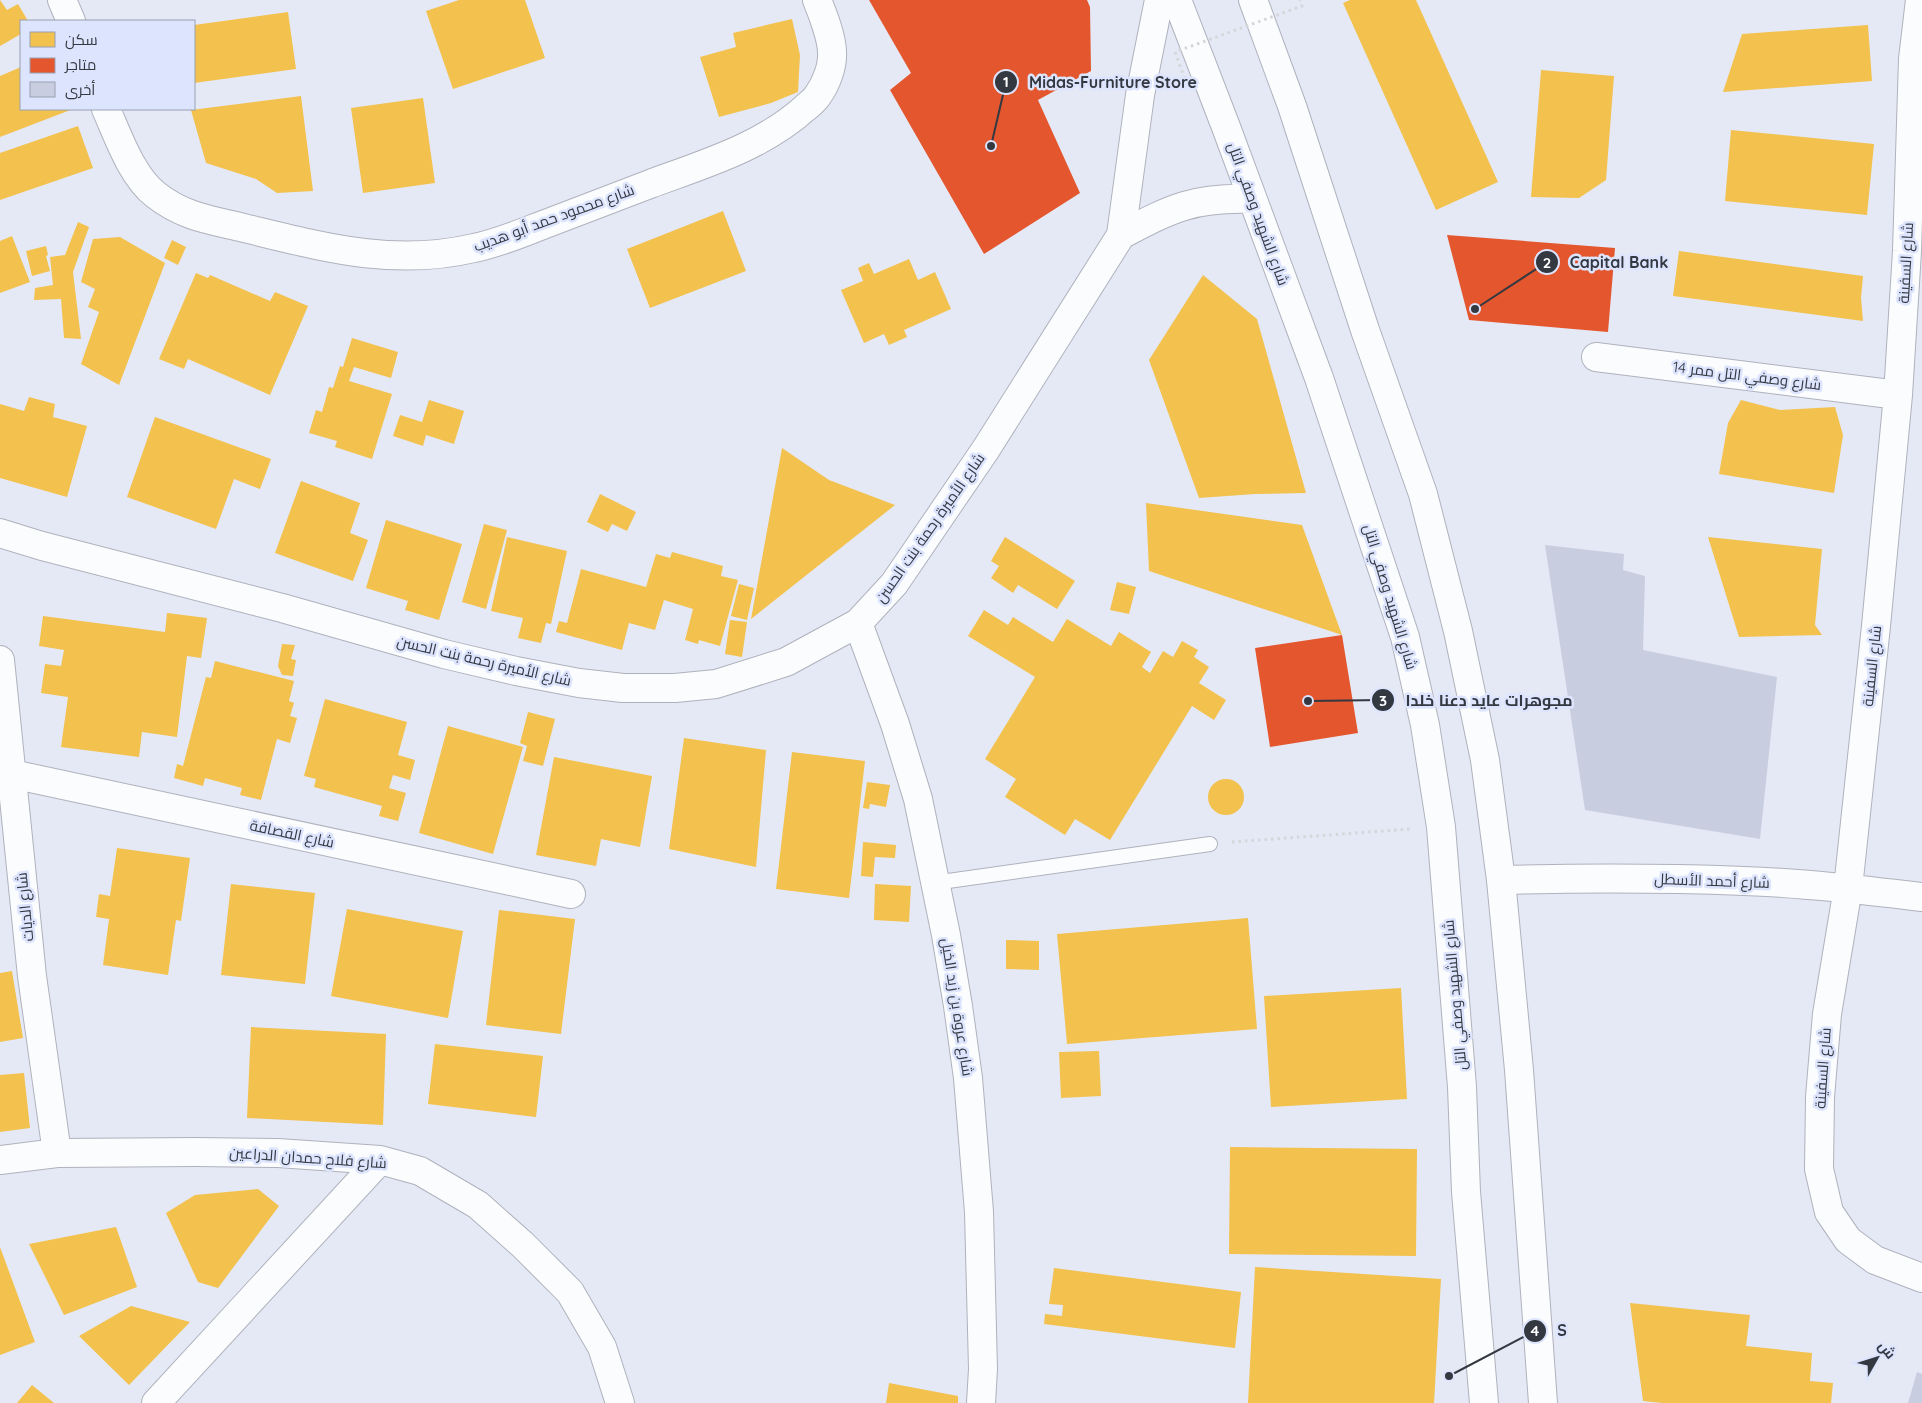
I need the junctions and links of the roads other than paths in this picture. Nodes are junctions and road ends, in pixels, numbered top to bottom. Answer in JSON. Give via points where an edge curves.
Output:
{"nodes":[{"id":1,"x":62,"y":0,"type":"edge"},
{"id":2,"x":817,"y":0,"type":"edge"},
{"id":3,"x":1159,"y":0,"type":"edge"},
{"id":4,"x":1177,"y":0,"type":"edge"},
{"id":5,"x":1253,"y":0,"type":"edge"},
{"id":6,"x":1920,"y":0,"type":"edge"},
{"id":7,"x":71,"y":20,"type":"edge"},
{"id":8,"x":106,"y":110,"type":"edge"},
{"id":9,"x":1252,"y":198,"type":"junction"},
{"id":10,"x":1122,"y":235,"type":"junction"},
{"id":11,"x":1596,"y":357,"type":"dead end"},
{"id":12,"x":1898,"y":395,"type":"junction"},
{"id":13,"x":0,"y":533,"type":"edge"},
{"id":14,"x":858,"y":623,"type":"junction"},
{"id":15,"x":0,"y":660,"type":"edge"},
{"id":16,"x":12,"y":774,"type":"junction"},
{"id":17,"x":1210,"y":844,"type":"road end"},
{"id":18,"x":1501,"y":880,"type":"junction"},
{"id":19,"x":934,"y":884,"type":"junction"},
{"id":20,"x":1848,"y":888,"type":"junction"},
{"id":21,"x":571,"y":894,"type":"dead end"},
{"id":22,"x":1922,"y":896,"type":"edge"},
{"id":23,"x":57,"y":1153,"type":"junction"},
{"id":24,"x":0,"y":1160,"type":"edge"},
{"id":25,"x":380,"y":1160,"type":"junction"},
{"id":26,"x":1922,"y":1278,"type":"edge"},
{"id":27,"x":156,"y":1403,"type":"edge"},
{"id":28,"x":620,"y":1403,"type":"edge"},
{"id":29,"x":981,"y":1403,"type":"edge"},
{"id":30,"x":1484,"y":1403,"type":"edge"},
{"id":31,"x":1543,"y":1403,"type":"edge"}],
"edges":[{"from":1,"to":7,"type":"street"},
{"from":2,"to":8,"type":"street","name":"شارع محمود حمد أبو هديب","via":[[832,52],[828,77],[818,96],[770,135],[524,232],[476,248],[436,255],[392,256],[343,251],[179,212],[154,194],[137,173]]},
{"from":3,"to":10,"type":"street","name":"شارع الأميرة رحمة بنت الحسن","via":[[1140,95]]},
{"from":4,"to":9,"type":"street","name":"شارع الشهيد وصفي التل"},
{"from":5,"to":18,"type":"street","via":[[1423,494],[1458,631],[1485,760]]},
{"from":6,"to":12,"type":"street","name":"شارع السفينة","via":[[1914,59]]},
{"from":9,"to":10,"type":"street","name":"شارع الأميرة رحمة بنت الحسن","via":[[1185,204]]},
{"from":9,"to":30,"type":"street","name":"شارع الشهيد وصفي التل","via":[[1319,378],[1405,637],[1425,725],[1440,827]]},
{"from":10,"to":14,"type":"street","name":"شارع الأميرة رحمة بنت الحسن","via":[[937,523],[894,584]]},
{"from":11,"to":12,"type":"street","name":"شارع وصفي التل ممر 14"},
{"from":12,"to":20,"type":"street","name":"شارع السفينة"},
{"from":13,"to":14,"type":"street","name":"شارع الأميرة رحمة بنت الحسن","via":[[444,654],[516,671],[622,688],[716,684],[786,662]]},
{"from":14,"to":19,"type":"street","name":"شارع عروة بن زيد الخيل","via":[[906,756],[918,799]]},
{"from":15,"to":16,"type":"street","name":"شارع الديات"},
{"from":16,"to":21,"type":"street","name":"شارع القصافة"},
{"from":16,"to":23,"type":"street","name":"شارع الديات","via":[[32,976]]},
{"from":17,"to":19,"type":"lane"},
{"from":18,"to":20,"type":"street","name":"شارع أحمد الأسطل","via":[[1641,878]]},
{"from":18,"to":31,"type":"street","via":[[1519,1070]]},
{"from":19,"to":29,"type":"street","name":"شارع عروة بن زيد الخيل","via":[[958,1006],[975,1148],[982,1272],[984,1369]]},
{"from":20,"to":22,"type":"street","name":"شارع أحمد الأسطل"},
{"from":20,"to":26,"type":"street","name":"شارع السفينة","via":[[1827,1014],[1820,1097],[1819,1169],[1829,1212],[1848,1240],[1875,1260]]},
{"from":23,"to":24,"type":"street","name":"شارع فلاح حمدان الدراعين"},
{"from":23,"to":25,"type":"street","name":"شارع فلاح حمدان الدراعين","via":[[278,1153]]},
{"from":25,"to":27,"type":"street"},
{"from":25,"to":28,"type":"street","name":"شارع فلاح حمدان الدراعين","via":[[420,1171],[478,1205],[530,1251],[570,1292],[602,1347]]}]}
